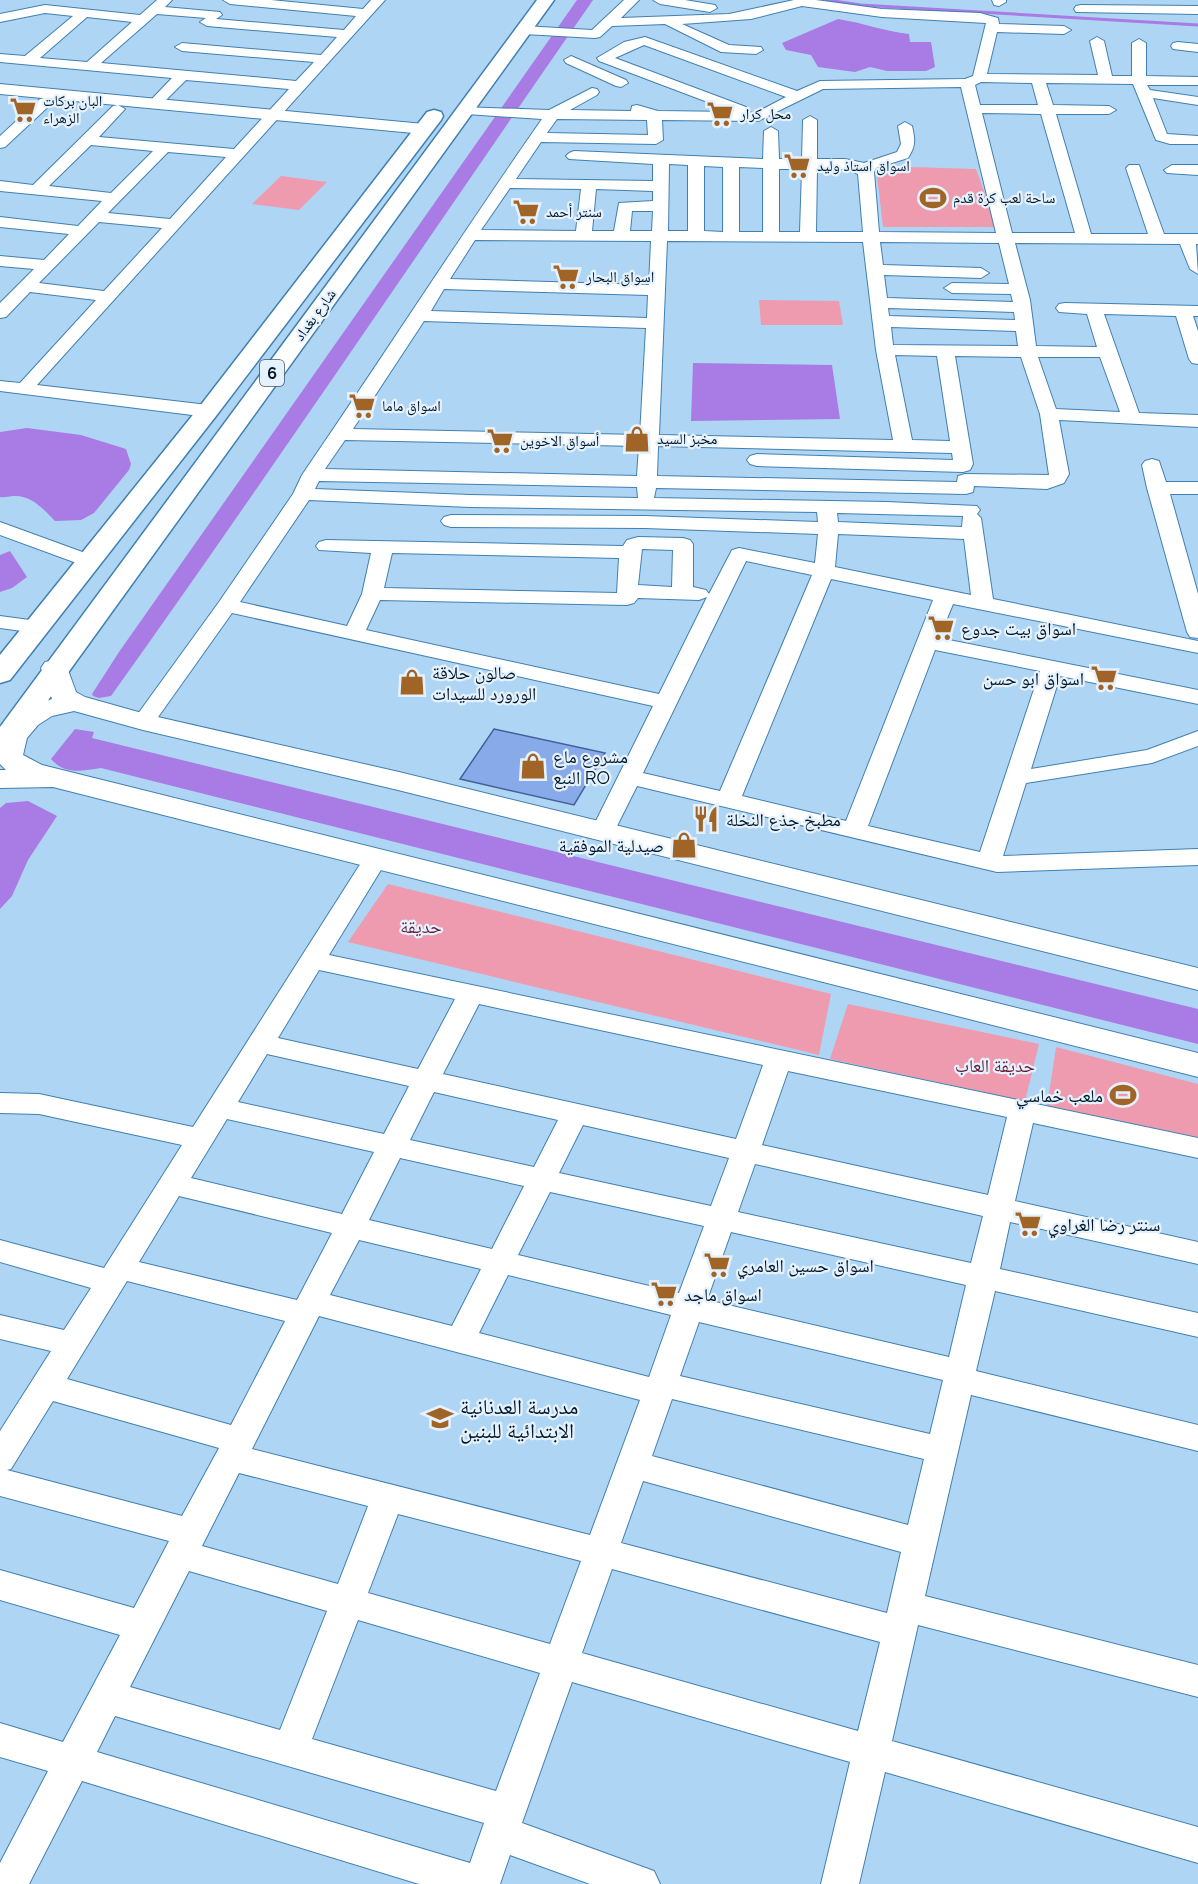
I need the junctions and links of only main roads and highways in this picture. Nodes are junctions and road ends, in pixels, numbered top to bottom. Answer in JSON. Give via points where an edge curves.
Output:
{"nodes":[{"id":1,"x":522,"y":0,"type":"edge"},
{"id":2,"x":546,"y":0,"type":"edge"},
{"id":3,"x":459,"y":83,"type":"dead end"},
{"id":4,"x":0,"y":89,"type":"edge"},
{"id":5,"x":0,"y":98,"type":"edge"},
{"id":6,"x":455,"y":106,"type":"junction"},
{"id":7,"x":270,"y":118,"type":"junction"},
{"id":8,"x":421,"y":132,"type":"junction"},
{"id":9,"x":55,"y":668,"type":"junction"},
{"id":10,"x":0,"y":674,"type":"edge"},
{"id":11,"x":75,"y":703,"type":"junction"},
{"id":12,"x":0,"y":747,"type":"edge"},
{"id":13,"x":53,"y":778,"type":"junction"},
{"id":14,"x":0,"y":780,"type":"edge"},
{"id":15,"x":1198,"y":979,"type":"edge"},
{"id":16,"x":1198,"y":1065,"type":"edge"}],
"edges":[{"from":1,"to":3,"type":"highway"},
{"from":2,"to":6,"type":"highway","name":"شارع بغداد","number":"6","via":[[531,30]]},
{"from":4,"to":7,"type":"main road"},
{"from":5,"to":7,"type":"main road"},
{"from":6,"to":8,"type":"highway","name":"شارع بغداد","number":"6"},
{"from":6,"to":9,"type":"highway","name":"شارع بغداد","number":"6"},
{"from":7,"to":8,"type":"main road"},
{"from":8,"to":10,"type":"highway","name":"شارع بغداد","number":"6"},
{"from":9,"to":11,"type":"main road","via":[[64,696]]},
{"from":9,"to":12,"type":"highway","name":"شارع بغداد","number":"6"},
{"from":11,"to":13,"type":"main road","via":[[38,712],[13,737],[8,750],[9,757],[21,766]]},
{"from":11,"to":15,"type":"main road"},
{"from":13,"to":14,"type":"main road"},
{"from":13,"to":16,"type":"main road"}]}
